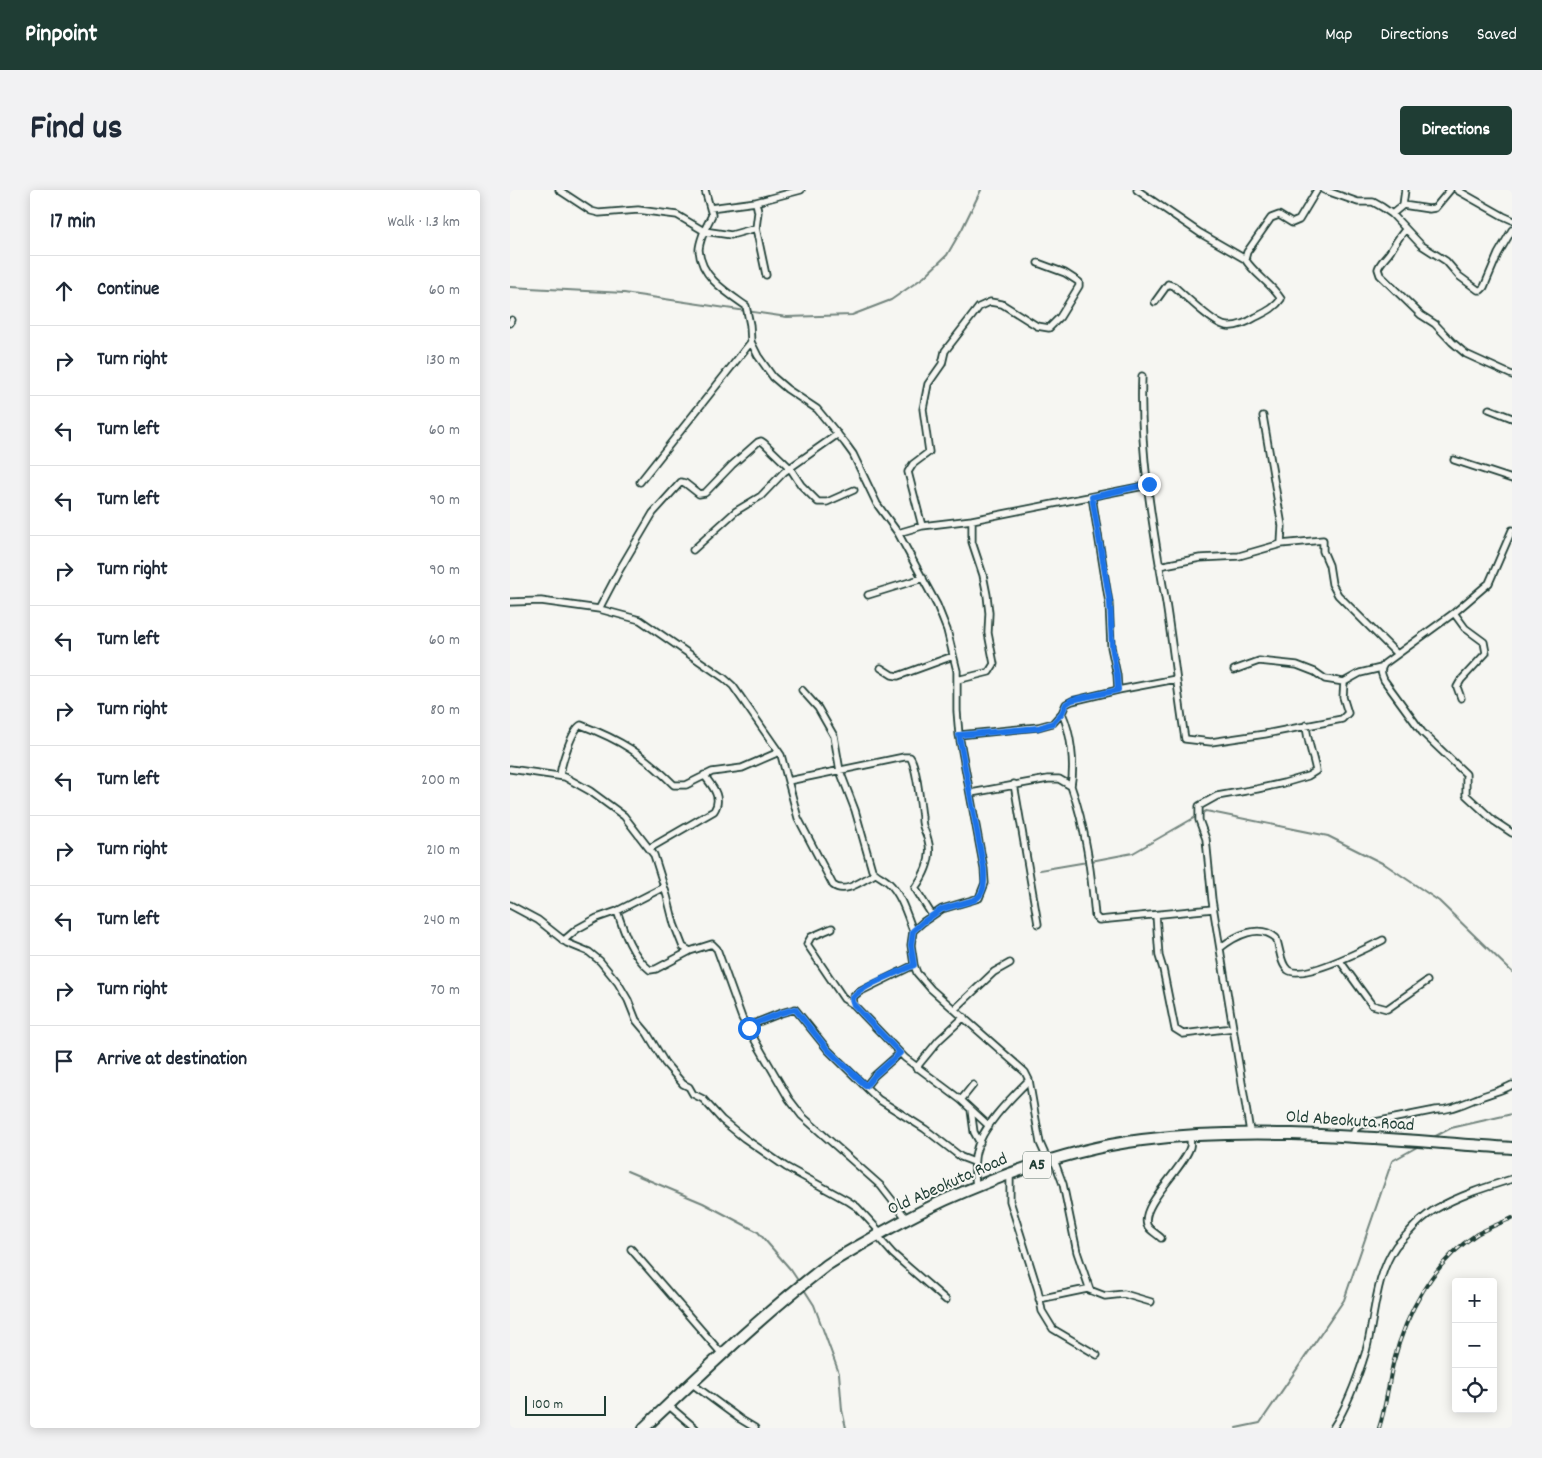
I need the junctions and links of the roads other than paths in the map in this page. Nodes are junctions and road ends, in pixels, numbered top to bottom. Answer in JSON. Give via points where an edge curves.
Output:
{"nodes":[{"id":1,"x":559,"y":190,"type":"edge"},
{"id":2,"x":706,"y":190,"type":"edge"},
{"id":3,"x":801,"y":190,"type":"edge"},
{"id":4,"x":1137,"y":190,"type":"edge"},
{"id":5,"x":1317,"y":190,"type":"edge"},
{"id":6,"x":1324,"y":190,"type":"edge"},
{"id":7,"x":1405,"y":190,"type":"edge"},
{"id":8,"x":1450,"y":190,"type":"edge"},
{"id":9,"x":1461,"y":191,"type":"edge"},
{"id":10,"x":756,"y":202,"type":"junction"},
{"id":11,"x":1403,"y":205,"type":"junction"},
{"id":12,"x":710,"y":208,"type":"junction"},
{"id":13,"x":1392,"y":214,"type":"junction"},
{"id":14,"x":1512,"y":220,"type":"edge"},
{"id":15,"x":756,"y":228,"type":"junction"},
{"id":16,"x":1406,"y":229,"type":"junction"},
{"id":17,"x":1512,"y":230,"type":"edge"},
{"id":18,"x":704,"y":231,"type":"junction"},
{"id":19,"x":1245,"y":259,"type":"junction"},
{"id":20,"x":1038,"y":263,"type":"dead end"},
{"id":21,"x":766,"y":275,"type":"dead end"},
{"id":22,"x":1154,"y":302,"type":"dead end"},
{"id":23,"x":751,"y":342,"type":"junction"},
{"id":24,"x":1512,"y":375,"type":"edge"},
{"id":25,"x":1142,"y":376,"type":"dead end"},
{"id":26,"x":1489,"y":409,"type":"dead end"},
{"id":27,"x":1263,"y":416,"type":"dead end"},
{"id":28,"x":1512,"y":418,"type":"edge"},
{"id":29,"x":838,"y":434,"type":"junction"},
{"id":30,"x":1454,"y":460,"type":"dead end"},
{"id":31,"x":790,"y":468,"type":"junction"},
{"id":32,"x":1512,"y":479,"type":"edge"},
{"id":33,"x":640,"y":482,"type":"dead end"},
{"id":34,"x":1149,"y":484,"type":"junction"},
{"id":35,"x":854,"y":490,"type":"dead end"},
{"id":36,"x":1092,"y":497,"type":"junction"},
{"id":37,"x":972,"y":520,"type":"junction"},
{"id":38,"x":922,"y":526,"type":"junction"},
{"id":39,"x":1512,"y":530,"type":"edge"},
{"id":40,"x":898,"y":533,"type":"junction"},
{"id":41,"x":1281,"y":544,"type":"junction"},
{"id":42,"x":693,"y":550,"type":"dead end"},
{"id":43,"x":1159,"y":566,"type":"junction"},
{"id":44,"x":923,"y":578,"type":"junction"},
{"id":45,"x":868,"y":595,"type":"dead end"},
{"id":46,"x":510,"y":602,"type":"edge"},
{"id":47,"x":599,"y":609,"type":"junction"},
{"id":48,"x":1454,"y":613,"type":"junction"},
{"id":49,"x":1397,"y":654,"type":"junction"},
{"id":50,"x":953,"y":656,"type":"junction"},
{"id":51,"x":881,"y":668,"type":"dead end"},
{"id":52,"x":1381,"y":668,"type":"junction"},
{"id":53,"x":1234,"y":670,"type":"dead end"},
{"id":54,"x":1176,"y":679,"type":"junction"},
{"id":55,"x":957,"y":680,"type":"junction"},
{"id":56,"x":1344,"y":682,"type":"junction"},
{"id":57,"x":802,"y":690,"type":"dead end"},
{"id":58,"x":1118,"y":690,"type":"junction"},
{"id":59,"x":1461,"y":698,"type":"dead end"},
{"id":60,"x":1062,"y":713,"type":"junction"},
{"id":61,"x":1306,"y":725,"type":"junction"},
{"id":62,"x":959,"y":735,"type":"junction"},
{"id":63,"x":779,"y":752,"type":"junction"},
{"id":64,"x":510,"y":769,"type":"edge"},
{"id":65,"x":840,"y":771,"type":"junction"},
{"id":66,"x":704,"y":775,"type":"junction"},
{"id":67,"x":560,"y":776,"type":"junction"},
{"id":68,"x":788,"y":781,"type":"junction"},
{"id":69,"x":1014,"y":784,"type":"junction"},
{"id":70,"x":1071,"y":786,"type":"junction"},
{"id":71,"x":971,"y":793,"type":"junction"},
{"id":72,"x":1512,"y":833,"type":"edge"},
{"id":73,"x":650,"y":848,"type":"junction"},
{"id":74,"x":875,"y":874,"type":"junction"},
{"id":75,"x":664,"y":887,"type":"junction"},
{"id":76,"x":510,"y":905,"type":"edge"},
{"id":77,"x":1213,"y":909,"type":"junction"},
{"id":78,"x":616,"y":911,"type":"junction"},
{"id":79,"x":932,"y":915,"type":"junction"},
{"id":80,"x":1156,"y":915,"type":"junction"},
{"id":81,"x":1038,"y":924,"type":"dead end"},
{"id":82,"x":832,"y":928,"type":"dead end"},
{"id":83,"x":913,"y":931,"type":"junction"},
{"id":84,"x":1383,"y":940,"type":"dead end"},
{"id":85,"x":563,"y":941,"type":"junction"},
{"id":86,"x":1220,"y":948,"type":"junction"},
{"id":87,"x":690,"y":951,"type":"junction"},
{"id":88,"x":1340,"y":961,"type":"junction"},
{"id":89,"x":1010,"y":963,"type":"dead end"},
{"id":90,"x":914,"y":965,"type":"junction"},
{"id":91,"x":1428,"y":981,"type":"dead end"},
{"id":92,"x":854,"y":1005,"type":"junction"},
{"id":93,"x":955,"y":1009,"type":"junction"},
{"id":94,"x":964,"y":1017,"type":"junction"},
{"id":95,"x":748,"y":1026,"type":"junction"},
{"id":96,"x":1233,"y":1028,"type":"junction"},
{"id":97,"x":900,"y":1053,"type":"junction"},
{"id":98,"x":916,"y":1068,"type":"junction"},
{"id":99,"x":1029,"y":1080,"type":"junction"},
{"id":100,"x":973,"y":1085,"type":"dead end"},
{"id":101,"x":1512,"y":1085,"type":"edge"},
{"id":102,"x":866,"y":1086,"type":"junction"},
{"id":103,"x":961,"y":1100,"type":"junction"},
{"id":104,"x":971,"y":1110,"type":"junction"},
{"id":105,"x":982,"y":1120,"type":"junction"},
{"id":106,"x":972,"y":1124,"type":"junction"},
{"id":107,"x":989,"y":1126,"type":"junction"},
{"id":108,"x":1250,"y":1132,"type":"junction"},
{"id":109,"x":1190,"y":1136,"type":"junction"},
{"id":110,"x":1352,"y":1138,"type":"junction"},
{"id":111,"x":980,"y":1143,"type":"junction"},
{"id":112,"x":1512,"y":1148,"type":"edge"},
{"id":113,"x":1051,"y":1160,"type":"junction"},
{"id":114,"x":974,"y":1162,"type":"junction"},
{"id":115,"x":1010,"y":1174,"type":"junction"},
{"id":116,"x":1512,"y":1179,"type":"edge"},
{"id":117,"x":976,"y":1186,"type":"junction"},
{"id":118,"x":906,"y":1218,"type":"junction"},
{"id":119,"x":879,"y":1234,"type":"junction"},
{"id":120,"x":1161,"y":1238,"type":"dead end"},
{"id":121,"x":631,"y":1249,"type":"dead end"},
{"id":122,"x":1090,"y":1290,"type":"junction"},
{"id":123,"x":1039,"y":1299,"type":"junction"},
{"id":124,"x":946,"y":1300,"type":"dead end"},
{"id":125,"x":1151,"y":1302,"type":"dead end"},
{"id":126,"x":722,"y":1354,"type":"junction"},
{"id":127,"x":1097,"y":1355,"type":"dead end"},
{"id":128,"x":691,"y":1383,"type":"junction"},
{"id":129,"x":668,"y":1405,"type":"junction"},
{"id":130,"x":644,"y":1428,"type":"edge"},
{"id":131,"x":695,"y":1428,"type":"edge"},
{"id":132,"x":755,"y":1428,"type":"edge"},
{"id":133,"x":1333,"y":1428,"type":"edge"}],
"edges":[{"from":1,"to":18,"type":"street","via":[[591,211],[638,210],[677,215]]},
{"from":2,"to":12,"type":"street"},
{"from":3,"to":10,"type":"street"},
{"from":4,"to":19,"type":"street"},
{"from":5,"to":19,"type":"street","via":[[1299,220],[1292,223],[1279,215],[1271,218]]},
{"from":6,"to":13,"type":"street","via":[[1358,202],[1377,203]]},
{"from":7,"to":11,"type":"street"},
{"from":8,"to":11,"type":"street","via":[[1435,208]]},
{"from":9,"to":14,"type":"street"},
{"from":10,"to":12,"type":"street"},
{"from":10,"to":15,"type":"street"},
{"from":11,"to":13,"type":"street"},
{"from":12,"to":18,"type":"street","via":[[712,215]]},
{"from":13,"to":16,"type":"street"},
{"from":15,"to":18,"type":"street","via":[[731,235]]},
{"from":15,"to":21,"type":"street"},
{"from":16,"to":17,"type":"street","via":[[1429,252],[1450,265],[1474,288],[1481,290]]},
{"from":16,"to":24,"type":"street","via":[[1379,264],[1380,275],[1466,354]]},
{"from":18,"to":23,"type":"street","via":[[699,248],[705,270],[746,306]]},
{"from":19,"to":22,"type":"street","via":[[1281,299],[1277,306],[1249,321],[1224,326],[1168,284]]},
{"from":20,"to":38,"type":"street","via":[[1079,282],[1052,327],[1037,326],[1002,304],[984,304],[945,351],[939,368],[929,379],[924,409],[930,452],[913,464],[908,472]]},
{"from":23,"to":29,"type":"street","via":[[773,377],[817,409]]},
{"from":23,"to":33,"type":"street"},
{"from":25,"to":34,"type":"street","via":[[1141,413]]},
{"from":26,"to":28,"type":"street"},
{"from":27,"to":41,"type":"street","via":[[1282,526]]},
{"from":29,"to":31,"type":"street"},
{"from":29,"to":40,"type":"street","via":[[853,454],[877,504]]},
{"from":30,"to":32,"type":"street"},
{"from":31,"to":35,"type":"street","via":[[818,502],[827,502]]},
{"from":31,"to":42,"type":"street","via":[[761,496],[736,511]]},
{"from":31,"to":47,"type":"street","via":[[761,441],[705,493],[699,494],[681,482],[653,513]]},
{"from":34,"to":36,"type":"street"},
{"from":34,"to":43,"type":"street"},
{"from":36,"to":37,"type":"street"},
{"from":36,"to":58,"type":"street","via":[[1110,603]]},
{"from":37,"to":38,"type":"street"},
{"from":37,"to":55,"type":"street","via":[[972,542],[987,595],[988,633],[994,664],[989,672]]},
{"from":38,"to":40,"type":"street"},
{"from":39,"to":48,"type":"street","via":[[1489,583]]},
{"from":40,"to":44,"type":"street"},
{"from":41,"to":43,"type":"street","via":[[1239,556],[1200,558]]},
{"from":41,"to":49,"type":"street","via":[[1323,540],[1332,584],[1338,595]]},
{"from":43,"to":54,"type":"street"},
{"from":44,"to":45,"type":"street"},
{"from":44,"to":50,"type":"street","via":[[947,630]]},
{"from":46,"to":47,"type":"street","via":[[541,601]]},
{"from":47,"to":63,"type":"street","via":[[640,620],[724,678]]},
{"from":48,"to":49,"type":"street"},
{"from":48,"to":59,"type":"street","via":[[1465,628],[1484,642],[1486,653],[1457,687]]},
{"from":49,"to":52,"type":"street"},
{"from":50,"to":51,"type":"street","via":[[898,676],[892,676]]},
{"from":50,"to":55,"type":"street"},
{"from":52,"to":56,"type":"street","via":[[1360,673]]},
{"from":52,"to":72,"type":"street","via":[[1384,680],[1422,732],[1466,774],[1466,795]]},
{"from":53,"to":56,"type":"street","via":[[1259,661],[1297,665],[1326,679]]},
{"from":54,"to":58,"type":"street"},
{"from":54,"to":61,"type":"street","via":[[1185,739],[1211,742]]},
{"from":55,"to":62,"type":"street"},
{"from":56,"to":61,"type":"street","via":[[1347,715],[1342,719]]},
{"from":57,"to":65,"type":"street","via":[[830,726]]},
{"from":58,"to":60,"type":"street","via":[[1072,700]]},
{"from":60,"to":62,"type":"street","via":[[1053,723],[1038,728]]},
{"from":60,"to":70,"type":"street","via":[[1070,740]]},
{"from":61,"to":77,"type":"street","via":[[1306,740],[1316,771],[1257,790],[1217,796],[1199,806],[1198,820],[1206,839]]},
{"from":62,"to":71,"type":"street"},
{"from":63,"to":66,"type":"street","via":[[742,768]]},
{"from":63,"to":68,"type":"street"},
{"from":64,"to":67,"type":"street"},
{"from":65,"to":68,"type":"street"},
{"from":65,"to":74,"type":"street"},
{"from":65,"to":79,"type":"street","via":[[904,757],[912,760],[921,824],[930,852],[924,874],[915,888]]},
{"from":66,"to":67,"type":"street","via":[[686,785],[674,785],[627,745],[581,725],[572,736]]},
{"from":66,"to":73,"type":"street","via":[[718,796],[714,811]]},
{"from":67,"to":73,"type":"street","via":[[582,786],[624,816]]},
{"from":68,"to":74,"type":"street","via":[[798,818],[833,885],[844,889]]},
{"from":69,"to":70,"type":"street","via":[[1048,778],[1059,779]]},
{"from":69,"to":71,"type":"street"},
{"from":69,"to":81,"type":"street"},
{"from":70,"to":80,"type":"street","via":[[1090,858],[1095,916],[1102,921]]},
{"from":71,"to":79,"type":"street","via":[[984,869],[982,892],[979,898]]},
{"from":73,"to":75,"type":"street"},
{"from":74,"to":83,"type":"street","via":[[889,883],[898,896]]},
{"from":75,"to":78,"type":"street"},
{"from":75,"to":87,"type":"street","via":[[674,924],[684,947]]},
{"from":76,"to":85,"type":"street","via":[[538,920]]},
{"from":77,"to":80,"type":"street"},
{"from":77,"to":86,"type":"street"},
{"from":78,"to":85,"type":"street","via":[[585,924]]},
{"from":78,"to":87,"type":"street","via":[[636,955],[650,970]]},
{"from":79,"to":83,"type":"street"},
{"from":80,"to":96,"type":"street","via":[[1159,956],[1175,1029],[1183,1034]]},
{"from":82,"to":92,"type":"street","via":[[811,937],[807,944],[844,999]]},
{"from":83,"to":90,"type":"street"},
{"from":84,"to":88,"type":"street"},
{"from":85,"to":119,"type":"street","via":[[589,952],[600,961],[618,983],[636,1020],[665,1063],[693,1094],[703,1099],[744,1138],[786,1167],[857,1207]]},
{"from":86,"to":88,"type":"street","via":[[1245,933],[1260,932],[1276,938],[1290,972]]},
{"from":86,"to":96,"type":"street"},
{"from":87,"to":95,"type":"street","via":[[712,944],[717,949],[742,1018]]},
{"from":88,"to":91,"type":"street","via":[[1369,1002],[1387,1009]]},
{"from":89,"to":93,"type":"street","via":[[994,972]]},
{"from":90,"to":92,"type":"street","via":[[859,992],[853,997]]},
{"from":90,"to":93,"type":"street","via":[[931,989]]},
{"from":92,"to":97,"type":"street"},
{"from":93,"to":94,"type":"street"},
{"from":94,"to":98,"type":"street"},
{"from":94,"to":99,"type":"street","via":[[1019,1066]]},
{"from":95,"to":102,"type":"street","via":[[795,1009],[828,1050]]},
{"from":95,"to":118,"type":"street","via":[[797,1110],[873,1178]]},
{"from":96,"to":108,"type":"street"},
{"from":97,"to":98,"type":"street"},
{"from":97,"to":102,"type":"street"},
{"from":98,"to":103,"type":"street"},
{"from":99,"to":107,"type":"street"},
{"from":99,"to":113,"type":"street","via":[[1040,1143]]},
{"from":100,"to":103,"type":"street"},
{"from":101,"to":110,"type":"street","via":[[1445,1110],[1360,1125]]},
{"from":102,"to":114,"type":"street","via":[[878,1099],[961,1157]]},
{"from":103,"to":104,"type":"street"},
{"from":104,"to":105,"type":"street"},
{"from":104,"to":106,"type":"street"},
{"from":105,"to":106,"type":"street"},
{"from":105,"to":107,"type":"street"},
{"from":106,"to":111,"type":"street"},
{"from":107,"to":111,"type":"street"},
{"from":108,"to":109,"type":"highway","name":"Old Abeokuta Road","number":"A5"},
{"from":108,"to":110,"type":"highway","name":"Old Abeokuta Road","number":"A5"},
{"from":109,"to":113,"type":"highway","name":"Old Abeokuta Road","number":"A5","via":[[1141,1140]]},
{"from":109,"to":120,"type":"street","via":[[1190,1148],[1148,1213],[1149,1228]]},
{"from":110,"to":112,"type":"highway","name":"Old Abeokuta Road","number":"A5"},
{"from":111,"to":114,"type":"street"},
{"from":113,"to":115,"type":"highway","name":"Old Abeokuta Road","number":"A5"},
{"from":113,"to":122,"type":"street","via":[[1064,1184],[1077,1252]]},
{"from":114,"to":117,"type":"street"},
{"from":115,"to":117,"type":"highway","name":"Old Abeokuta Road","number":"A5"},
{"from":115,"to":123,"type":"street","via":[[1010,1201]]},
{"from":116,"to":133,"type":"street","via":[[1434,1210],[1396,1246],[1382,1278],[1359,1372],[1342,1415]]},
{"from":117,"to":118,"type":"highway","name":"Old Abeokuta Road","number":"A5"},
{"from":118,"to":119,"type":"highway","name":"Old Abeokuta Road","number":"A5"},
{"from":119,"to":124,"type":"street","via":[[893,1254]]},
{"from":119,"to":126,"type":"highway","name":"Old Abeokuta Road","number":"A5","via":[[829,1264]]},
{"from":121,"to":126,"type":"street"},
{"from":122,"to":123,"type":"street"},
{"from":122,"to":125,"type":"street","via":[[1105,1296],[1124,1294]]},
{"from":123,"to":127,"type":"street","via":[[1050,1326]]},
{"from":126,"to":128,"type":"highway","name":"Old Abeokuta Road","number":"A5"},
{"from":128,"to":129,"type":"highway","name":"Old Abeokuta Road","number":"A5"},
{"from":128,"to":132,"type":"street"},
{"from":129,"to":130,"type":"highway","name":"Old Abeokuta Road","number":"A5"},
{"from":129,"to":131,"type":"street"}]}
